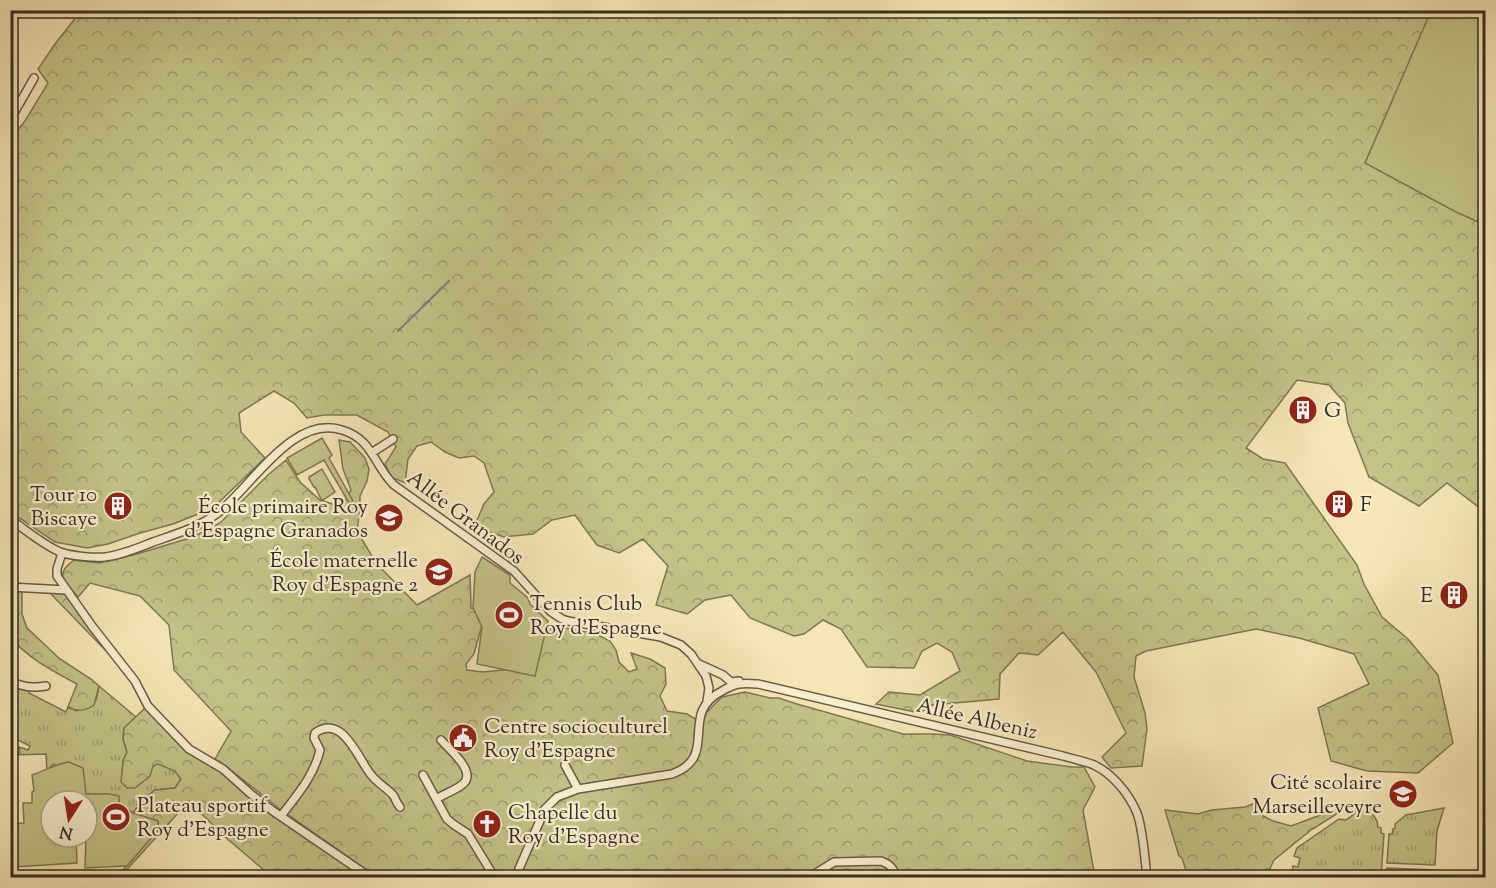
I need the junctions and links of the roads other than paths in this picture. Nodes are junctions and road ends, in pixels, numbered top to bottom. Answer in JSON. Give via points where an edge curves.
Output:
{"nodes":[{"id":1,"x":34,"y":78,"type":"dead end"},
{"id":2,"x":10,"y":120,"type":"edge"},
{"id":3,"x":393,"y":439,"type":"dead end"},
{"id":4,"x":372,"y":452,"type":"junction"},
{"id":5,"x":10,"y":519,"type":"edge"},
{"id":6,"x":62,"y":553,"type":"junction"},
{"id":7,"x":10,"y":587,"type":"edge"},
{"id":8,"x":66,"y":590,"type":"junction"},
{"id":9,"x":699,"y":664,"type":"junction"},
{"id":10,"x":10,"y":680,"type":"edge"},
{"id":11,"x":730,"y":682,"type":"junction"},
{"id":12,"x":758,"y":684,"type":"junction"},
{"id":13,"x":46,"y":686,"type":"dead end"},
{"id":14,"x":724,"y":690,"type":"junction"},
{"id":15,"x":707,"y":701,"type":"junction"},
{"id":16,"x":441,"y":740,"type":"dead end"},
{"id":17,"x":565,"y":765,"type":"dead end"},
{"id":18,"x":423,"y":775,"type":"dead end"},
{"id":19,"x":578,"y":789,"type":"junction"},
{"id":20,"x":436,"y":799,"type":"junction"},
{"id":21,"x":400,"y":807,"type":"dead end"},
{"id":22,"x":281,"y":816,"type":"junction"},
{"id":23,"x":371,"y":878,"type":"edge"},
{"id":24,"x":495,"y":878,"type":"edge"},
{"id":25,"x":515,"y":878,"type":"edge"},
{"id":26,"x":808,"y":878,"type":"edge"},
{"id":27,"x":897,"y":878,"type":"edge"},
{"id":28,"x":1148,"y":878,"type":"edge"}],
"edges":[{"from":1,"to":2,"type":"street"},
{"from":3,"to":4,"type":"street"},
{"from":4,"to":6,"type":"street","name":"Allée Granados","via":[[362,440],[341,429],[310,430],[274,455],[222,510],[198,525],[115,555]]},
{"from":4,"to":9,"type":"street","name":"Allée Granados","via":[[394,485],[513,571],[556,616],[669,640],[686,649]]},
{"from":5,"to":6,"type":"street","name":"Allée Granados"},
{"from":6,"to":8,"type":"street","via":[[57,576]]},
{"from":7,"to":8,"type":"street"},
{"from":8,"to":22,"type":"street","via":[[135,681],[148,706],[189,749],[223,769]]},
{"from":9,"to":11,"type":"street","name":"Allée Granados"},
{"from":9,"to":15,"type":"street","name":"Allée Granados","via":[[709,682]]},
{"from":10,"to":13,"type":"street","via":[[24,686]]},
{"from":11,"to":12,"type":"street","name":"Allée Granados"},
{"from":11,"to":14,"type":"street","name":"Allée Albeniz"},
{"from":12,"to":14,"type":"street","name":"Allée Albeniz","via":[[739,684]]},
{"from":12,"to":28,"type":"street","name":"Allée Albeniz","via":[[1093,765],[1115,781],[1137,813]]},
{"from":14,"to":15,"type":"street","name":"Allée Albeniz"},
{"from":15,"to":19,"type":"street","via":[[700,717],[697,752],[685,768],[672,774]]},
{"from":16,"to":20,"type":"street","via":[[466,769],[467,778]]},
{"from":17,"to":19,"type":"street"},
{"from":18,"to":20,"type":"street"},
{"from":19,"to":25,"type":"street","via":[[549,804]]},
{"from":20,"to":24,"type":"street","via":[[447,819],[468,834]]},
{"from":21,"to":22,"type":"street","via":[[369,772],[346,736],[326,728],[315,733],[320,750],[309,778]]},
{"from":22,"to":23,"type":"street"},
{"from":26,"to":27,"type":"street","via":[[834,862],[881,861],[891,866]]}]}
